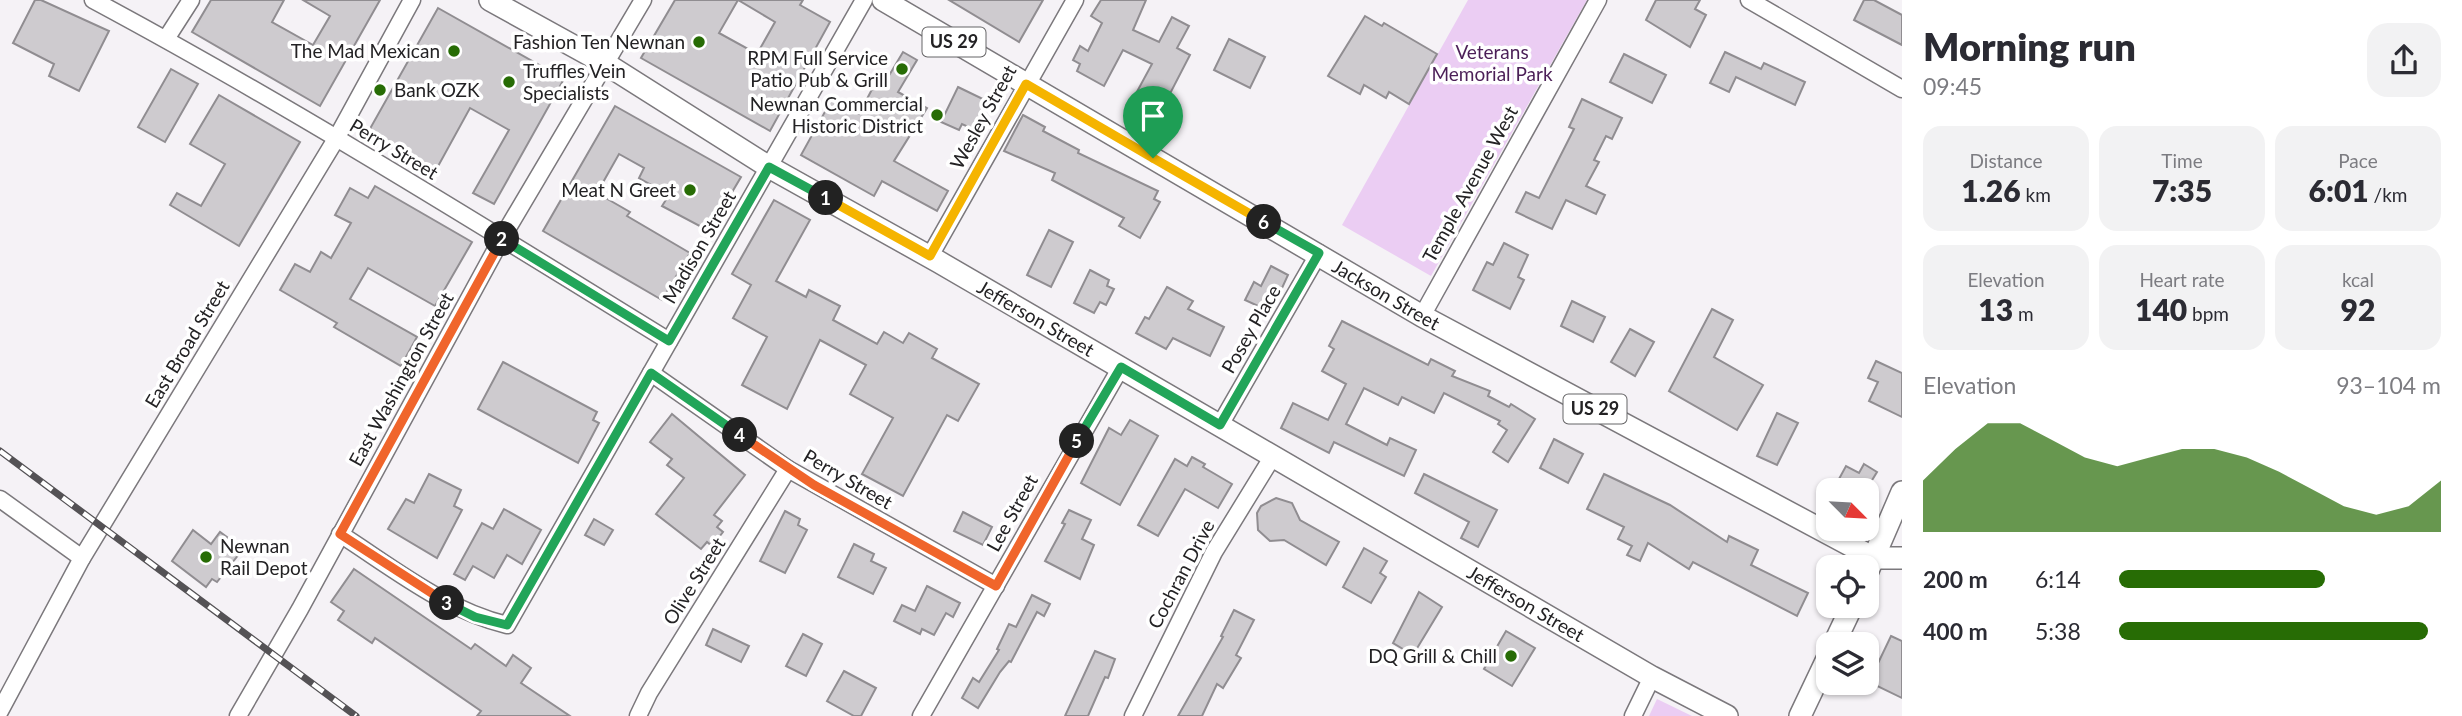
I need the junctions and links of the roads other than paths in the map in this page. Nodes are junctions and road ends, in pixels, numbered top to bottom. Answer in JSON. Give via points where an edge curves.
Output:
{"nodes":[{"id":1,"x":93,"y":0,"type":"edge"},
{"id":2,"x":191,"y":0,"type":"edge"},
{"id":3,"x":412,"y":0,"type":"edge"},
{"id":4,"x":490,"y":0,"type":"edge"},
{"id":5,"x":643,"y":0,"type":"edge"},
{"id":6,"x":864,"y":0,"type":"edge"},
{"id":7,"x":883,"y":0,"type":"edge"},
{"id":8,"x":1075,"y":0,"type":"edge"},
{"id":9,"x":1598,"y":0,"type":"edge"},
{"id":10,"x":1749,"y":0,"type":"edge"},
{"id":11,"x":166,"y":39,"type":"junction"},
{"id":12,"x":606,"y":64,"type":"junction"},
{"id":13,"x":1026,"y":84,"type":"junction"},
{"id":14,"x":1902,"y":89,"type":"edge"},
{"id":15,"x":336,"y":139,"type":"junction"},
{"id":16,"x":769,"y":167,"type":"junction"},
{"id":17,"x":502,"y":238,"type":"junction"},
{"id":18,"x":1319,"y":253,"type":"junction"},
{"id":19,"x":930,"y":256,"type":"junction"},
{"id":20,"x":1422,"y":316,"type":"junction"},
{"id":21,"x":669,"y":341,"type":"junction"},
{"id":22,"x":1121,"y":367,"type":"junction"},
{"id":23,"x":651,"y":373,"type":"junction"},
{"id":24,"x":1220,"y":425,"type":"junction"},
{"id":25,"x":1272,"y":456,"type":"junction"},
{"id":26,"x":788,"y":469,"type":"junction"},
{"id":27,"x":1902,"y":492,"type":"edge"},
{"id":28,"x":0,"y":499,"type":"edge"},
{"id":29,"x":340,"y":534,"type":"junction"},
{"id":30,"x":1851,"y":555,"type":"edge"},
{"id":31,"x":1876,"y":555,"type":"edge"},
{"id":32,"x":82,"y":558,"type":"junction"},
{"id":33,"x":1902,"y":558,"type":"edge"},
{"id":34,"x":1879,"y":564,"type":"edge"},
{"id":35,"x":996,"y":586,"type":"junction"},
{"id":36,"x":1652,"y":677,"type":"junction"},
{"id":37,"x":1816,"y":682,"type":"edge"},
{"id":38,"x":0,"y":711,"type":"edge"},
{"id":39,"x":927,"y":714,"type":"edge"},
{"id":40,"x":238,"y":716,"type":"edge"},
{"id":41,"x":638,"y":716,"type":"edge"},
{"id":42,"x":1133,"y":716,"type":"edge"},
{"id":43,"x":1633,"y":716,"type":"edge"},
{"id":44,"x":1727,"y":716,"type":"edge"},
{"id":45,"x":1800,"y":716,"type":"edge"}],
"edges":[{"from":1,"to":11,"type":"street","name":"Perry Street"},
{"from":2,"to":11,"type":"street"},
{"from":3,"to":15,"type":"street","name":"East Broad Street"},
{"from":4,"to":12,"type":"main road","name":"Jefferson Street"},
{"from":5,"to":12,"type":"street","name":"East Washington Street"},
{"from":6,"to":16,"type":"street","name":"Madison Street"},
{"from":7,"to":13,"type":"main road","name":"Jackson Street","number":"US 29"},
{"from":8,"to":13,"type":"street","name":"Wesley Street"},
{"from":9,"to":20,"type":"street","name":"Temple Avenue West"},
{"from":10,"to":14,"type":"street"},
{"from":11,"to":15,"type":"street","name":"Perry Street"},
{"from":12,"to":16,"type":"main road","name":"Jefferson Street"},
{"from":12,"to":17,"type":"street","name":"East Washington Street"},
{"from":13,"to":18,"type":"main road","name":"Jackson Street","number":"US 29"},
{"from":13,"to":19,"type":"street","name":"Wesley Street"},
{"from":15,"to":17,"type":"street","name":"Perry Street"},
{"from":15,"to":32,"type":"street","name":"East Broad Street"},
{"from":16,"to":19,"type":"main road","name":"Jefferson Street"},
{"from":16,"to":21,"type":"street","name":"Madison Street"},
{"from":17,"to":21,"type":"street","name":"Perry Street"},
{"from":17,"to":29,"type":"street","name":"East Washington Street"},
{"from":18,"to":20,"type":"main road","name":"Jackson Street","number":"US 29"},
{"from":18,"to":24,"type":"street","name":"Posey Place"},
{"from":19,"to":22,"type":"main road","name":"Jefferson Street"},
{"from":20,"to":30,"type":"main road","name":"Jackson Street","number":"US 29"},
{"from":21,"to":23,"type":"street","name":"Madison Street"},
{"from":22,"to":24,"type":"main road","name":"Jefferson Street"},
{"from":22,"to":35,"type":"street","name":"Lee Street"},
{"from":23,"to":26,"type":"street","name":"Perry Street"},
{"from":23,"to":29,"type":"street","name":"Madison Street","via":[[507,625],[475,617],[444,601]]},
{"from":24,"to":25,"type":"main road","name":"Jefferson Street"},
{"from":25,"to":36,"type":"main road","name":"Jefferson Street"},
{"from":25,"to":42,"type":"street","name":"Cochran Drive","via":[[1214,552]]},
{"from":26,"to":35,"type":"street","name":"Perry Street"},
{"from":26,"to":41,"type":"street","name":"Olive Street"},
{"from":27,"to":31,"type":"main road"},
{"from":28,"to":32,"type":"street"},
{"from":29,"to":40,"type":"street","name":"East Washington Street"},
{"from":32,"to":38,"type":"street","name":"East Broad Street"},
{"from":33,"to":34,"type":"main road","name":"Jackson Street","number":"US 29"},
{"from":35,"to":39,"type":"street","name":"Lee Street"},
{"from":36,"to":43,"type":"street"},
{"from":36,"to":44,"type":"main road","name":"Jefferson Street"},
{"from":37,"to":45,"type":"main road"}]}
